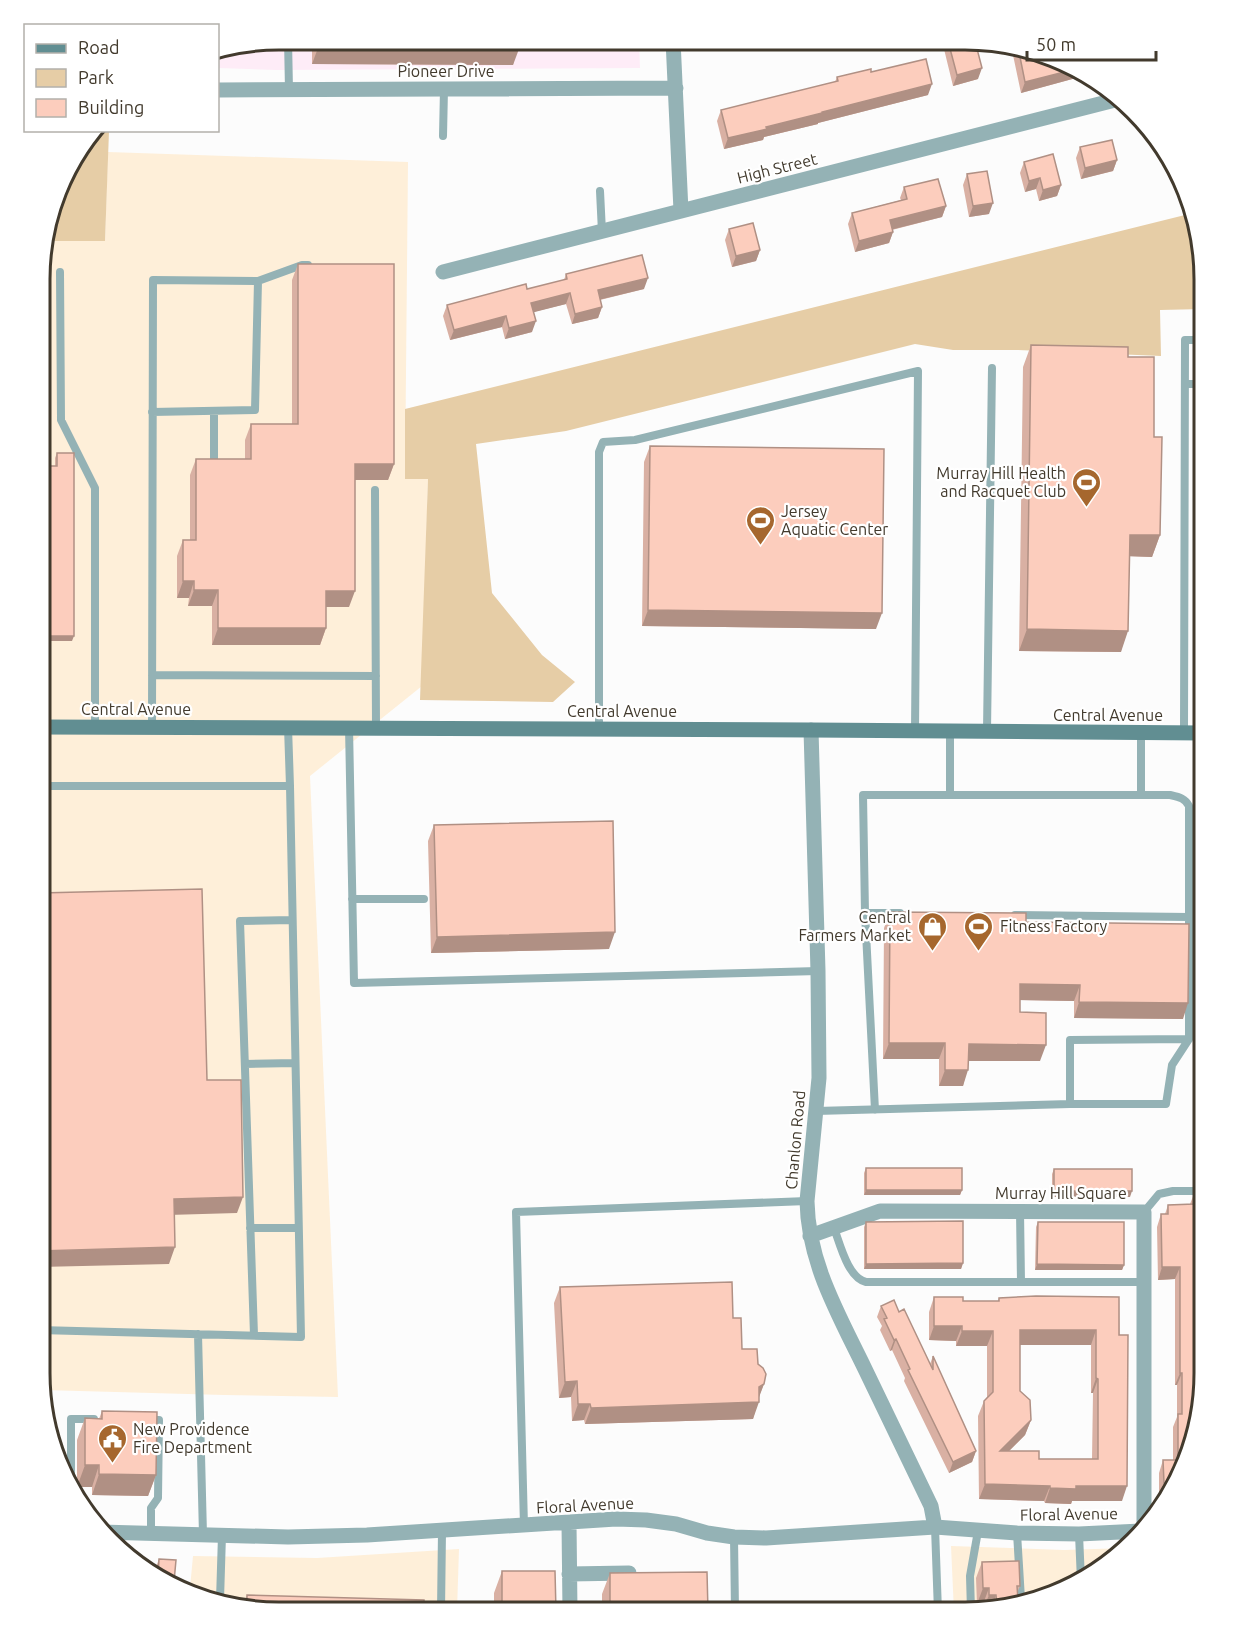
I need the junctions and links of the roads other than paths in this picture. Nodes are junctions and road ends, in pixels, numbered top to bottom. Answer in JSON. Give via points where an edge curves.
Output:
{"nodes":[{"id":1,"x":288,"y":50,"type":"edge"},
{"id":2,"x":674,"y":50,"type":"edge"},
{"id":3,"x":676,"y":88,"type":"junction"},
{"id":4,"x":444,"y":89,"type":"junction"},
{"id":5,"x":219,"y":90,"type":"edge"},
{"id":6,"x":289,"y":90,"type":"junction"},
{"id":7,"x":1110,"y":101,"type":"edge"},
{"id":8,"x":443,"y":136,"type":"dead end"},
{"id":9,"x":600,"y":191,"type":"dead end"},
{"id":10,"x":681,"y":211,"type":"junction"},
{"id":11,"x":602,"y":232,"type":"junction"},
{"id":12,"x":314,"y":265,"type":"edge"},
{"id":13,"x":60,"y":272,"type":"dead end"},
{"id":14,"x":443,"y":272,"type":"dead end"},
{"id":15,"x":258,"y":281,"type":"junction"},
{"id":16,"x":1194,"y":340,"type":"edge"},
{"id":17,"x":992,"y":368,"type":"dead end"},
{"id":18,"x":1185,"y":384,"type":"junction"},
{"id":19,"x":1194,"y":384,"type":"edge"},
{"id":20,"x":214,"y":411,"type":"junction"},
{"id":21,"x":153,"y":412,"type":"junction"},
{"id":22,"x":214,"y":470,"type":"edge"},
{"id":23,"x":375,"y":490,"type":"dead end"},
{"id":24,"x":152,"y":675,"type":"junction"},
{"id":25,"x":376,"y":676,"type":"junction"},
{"id":26,"x":50,"y":727,"type":"edge"},
{"id":27,"x":95,"y":727,"type":"junction"},
{"id":28,"x":152,"y":727,"type":"junction"},
{"id":29,"x":349,"y":727,"type":"junction"},
{"id":30,"x":288,"y":728,"type":"junction"},
{"id":31,"x":376,"y":728,"type":"junction"},
{"id":32,"x":599,"y":729,"type":"junction"},
{"id":33,"x":811,"y":730,"type":"junction"},
{"id":34,"x":915,"y":731,"type":"junction"},
{"id":35,"x":950,"y":731,"type":"junction"},
{"id":36,"x":987,"y":731,"type":"junction"},
{"id":37,"x":1141,"y":733,"type":"junction"},
{"id":38,"x":1184,"y":733,"type":"junction"},
{"id":39,"x":1194,"y":733,"type":"edge"},
{"id":40,"x":50,"y":786,"type":"edge"},
{"id":41,"x":290,"y":786,"type":"junction"},
{"id":42,"x":950,"y":795,"type":"junction"},
{"id":43,"x":1142,"y":795,"type":"junction"},
{"id":44,"x":424,"y":899,"type":"dead end"},
{"id":45,"x":352,"y":900,"type":"junction"},
{"id":46,"x":865,"y":913,"type":"junction"},
{"id":47,"x":914,"y":913,"type":"edge"},
{"id":48,"x":1002,"y":915,"type":"edge"},
{"id":49,"x":1189,"y":917,"type":"junction"},
{"id":50,"x":292,"y":920,"type":"junction"},
{"id":51,"x":818,"y":971,"type":"junction"},
{"id":52,"x":1189,"y":1039,"type":"junction"},
{"id":53,"x":295,"y":1063,"type":"junction"},
{"id":54,"x":245,"y":1064,"type":"junction"},
{"id":55,"x":1070,"y":1104,"type":"junction"},
{"id":56,"x":875,"y":1110,"type":"junction"},
{"id":57,"x":816,"y":1112,"type":"junction"},
{"id":58,"x":1194,"y":1191,"type":"edge"},
{"id":59,"x":807,"y":1202,"type":"junction"},
{"id":60,"x":1020,"y":1211,"type":"junction"},
{"id":61,"x":1144,"y":1212,"type":"junction"},
{"id":62,"x":250,"y":1228,"type":"junction"},
{"id":63,"x":298,"y":1228,"type":"junction"},
{"id":64,"x":834,"y":1228,"type":"junction"},
{"id":65,"x":810,"y":1236,"type":"junction"},
{"id":66,"x":1021,"y":1282,"type":"junction"},
{"id":67,"x":1144,"y":1282,"type":"junction"},
{"id":68,"x":50,"y":1330,"type":"edge"},
{"id":69,"x":198,"y":1334,"type":"junction"},
{"id":70,"x":254,"y":1335,"type":"junction"},
{"id":71,"x":104,"y":1419,"type":"edge"},
{"id":72,"x":137,"y":1420,"type":"edge"},
{"id":73,"x":71,"y":1469,"type":"edge"},
{"id":74,"x":1143,"y":1516,"type":"edge"},
{"id":75,"x":568,"y":1523,"type":"junction"},
{"id":76,"x":524,"y":1526,"type":"junction"},
{"id":77,"x":935,"y":1527,"type":"junction"},
{"id":78,"x":1130,"y":1530,"type":"edge"},
{"id":79,"x":442,"y":1531,"type":"junction"},
{"id":80,"x":978,"y":1531,"type":"junction"},
{"id":81,"x":151,"y":1533,"type":"junction"},
{"id":82,"x":1017,"y":1533,"type":"junction"},
{"id":83,"x":117,"y":1534,"type":"edge"},
{"id":84,"x":1079,"y":1534,"type":"junction"},
{"id":85,"x":203,"y":1535,"type":"junction"},
{"id":86,"x":222,"y":1535,"type":"junction"},
{"id":87,"x":734,"y":1537,"type":"junction"},
{"id":88,"x":1081,"y":1570,"type":"edge"},
{"id":89,"x":639,"y":1573,"type":"edge"},
{"id":90,"x":569,"y":1574,"type":"junction"},
{"id":91,"x":220,"y":1594,"type":"edge"},
{"id":92,"x":1021,"y":1595,"type":"edge"},
{"id":93,"x":441,"y":1602,"type":"edge"},
{"id":94,"x":570,"y":1602,"type":"edge"},
{"id":95,"x":735,"y":1602,"type":"edge"},
{"id":96,"x":938,"y":1602,"type":"edge"},
{"id":97,"x":971,"y":1602,"type":"edge"}],
"edges":[{"from":1,"to":6,"type":"lane"},
{"from":2,"to":3,"type":"street"},
{"from":3,"to":4,"type":"street","name":"Pioneer Drive"},
{"from":3,"to":10,"type":"street"},
{"from":4,"to":6,"type":"street","name":"Pioneer Drive"},
{"from":4,"to":8,"type":"lane"},
{"from":5,"to":6,"type":"street","name":"Pioneer Drive"},
{"from":7,"to":10,"type":"street","name":"High Street"},
{"from":9,"to":11,"type":"lane"},
{"from":10,"to":11,"type":"street","name":"High Street"},
{"from":11,"to":14,"type":"street","name":"High Street"},
{"from":12,"to":15,"type":"lane","via":[[302,265]]},
{"from":13,"to":27,"type":"lane","via":[[61,420],[95,488]]},
{"from":15,"to":20,"type":"lane","via":[[255,410]]},
{"from":15,"to":21,"type":"lane","via":[[153,280]]},
{"from":16,"to":18,"type":"lane","via":[[1185,340]]},
{"from":17,"to":36,"type":"lane"},
{"from":18,"to":19,"type":"lane"},
{"from":18,"to":38,"type":"lane"},
{"from":20,"to":21,"type":"lane"},
{"from":20,"to":22,"type":"lane"},
{"from":21,"to":24,"type":"lane"},
{"from":23,"to":25,"type":"lane"},
{"from":24,"to":25,"type":"lane"},
{"from":24,"to":28,"type":"lane"},
{"from":25,"to":31,"type":"lane"},
{"from":26,"to":27,"type":"street","name":"Central Avenue"},
{"from":27,"to":28,"type":"street","name":"Central Avenue"},
{"from":28,"to":30,"type":"street","name":"Central Avenue"},
{"from":29,"to":30,"type":"street","name":"Central Avenue"},
{"from":29,"to":31,"type":"street","name":"Central Avenue"},
{"from":29,"to":45,"type":"lane"},
{"from":30,"to":41,"type":"lane"},
{"from":31,"to":32,"type":"street","name":"Central Avenue"},
{"from":32,"to":33,"type":"street","name":"Central Avenue"},
{"from":32,"to":34,"type":"lane","via":[[599,452],[603,442],[634,440],[918,371]]},
{"from":33,"to":34,"type":"street","name":"Central Avenue"},
{"from":33,"to":51,"type":"street","name":"Chanlon Road"},
{"from":34,"to":35,"type":"street","name":"Central Avenue"},
{"from":35,"to":36,"type":"street","name":"Central Avenue"},
{"from":35,"to":42,"type":"lane"},
{"from":36,"to":37,"type":"street","name":"Central Avenue"},
{"from":37,"to":38,"type":"street","name":"Central Avenue"},
{"from":37,"to":43,"type":"lane"},
{"from":38,"to":39,"type":"street","name":"Central Avenue"},
{"from":40,"to":41,"type":"lane"},
{"from":41,"to":50,"type":"lane"},
{"from":42,"to":43,"type":"lane"},
{"from":42,"to":46,"type":"lane","via":[[863,795]]},
{"from":43,"to":49,"type":"lane","via":[[1180,797],[1189,806]]},
{"from":44,"to":45,"type":"lane"},
{"from":45,"to":51,"type":"lane","via":[[354,983]]},
{"from":46,"to":47,"type":"lane"},
{"from":46,"to":56,"type":"lane"},
{"from":48,"to":49,"type":"lane"},
{"from":49,"to":52,"type":"lane"},
{"from":50,"to":53,"type":"lane"},
{"from":50,"to":54,"type":"lane","via":[[240,921]]},
{"from":51,"to":57,"type":"street","name":"Chanlon Road"},
{"from":52,"to":55,"type":"lane","via":[[1172,1065],[1166,1104]]},
{"from":52,"to":55,"type":"lane","via":[[1070,1040]]},
{"from":53,"to":54,"type":"lane"},
{"from":53,"to":63,"type":"lane"},
{"from":54,"to":62,"type":"lane"},
{"from":55,"to":56,"type":"lane"},
{"from":56,"to":57,"type":"lane"},
{"from":57,"to":59,"type":"street","name":"Chanlon Road"},
{"from":58,"to":61,"type":"lane","via":[[1159,1194]]},
{"from":59,"to":65,"type":"street","name":"Chanlon Road"},
{"from":59,"to":76,"type":"lane","via":[[516,1212]]},
{"from":60,"to":61,"type":"street","name":"Murray Hill Square"},
{"from":60,"to":64,"type":"street","name":"Murray Hill Square","via":[[880,1211]]},
{"from":60,"to":66,"type":"lane"},
{"from":61,"to":67,"type":"street","name":"Murray Hill Square"},
{"from":62,"to":63,"type":"lane"},
{"from":62,"to":70,"type":"lane"},
{"from":63,"to":70,"type":"lane","via":[[301,1337]]},
{"from":64,"to":65,"type":"street","name":"Murray Hill Square"},
{"from":64,"to":66,"type":"lane","via":[[851,1271],[860,1281]]},
{"from":65,"to":77,"type":"street","name":"Chanlon Road","via":[[822,1278],[931,1506]]},
{"from":66,"to":67,"type":"lane"},
{"from":67,"to":74,"type":"street","name":"Murray Hill Square"},
{"from":68,"to":69,"type":"lane"},
{"from":69,"to":70,"type":"lane"},
{"from":69,"to":85,"type":"lane"},
{"from":71,"to":73,"type":"lane","via":[[71,1419]]},
{"from":72,"to":81,"type":"lane","via":[[159,1420],[159,1498],[151,1508]]},
{"from":75,"to":76,"type":"street","name":"Floral Avenue"},
{"from":75,"to":87,"type":"street","name":"Floral Avenue","via":[[646,1520]]},
{"from":75,"to":90,"type":"street"},
{"from":76,"to":79,"type":"street","name":"Floral Avenue"},
{"from":77,"to":80,"type":"street","name":"Floral Avenue"},
{"from":77,"to":87,"type":"street","name":"Floral Avenue"},
{"from":77,"to":96,"type":"lane"},
{"from":78,"to":84,"type":"street","name":"Floral Avenue"},
{"from":79,"to":86,"type":"street","name":"Floral Avenue","via":[[288,1537]]},
{"from":79,"to":93,"type":"lane"},
{"from":80,"to":82,"type":"street","name":"Floral Avenue"},
{"from":80,"to":97,"type":"lane","via":[[970,1576]]},
{"from":81,"to":83,"type":"street","name":"Floral Avenue"},
{"from":81,"to":85,"type":"street","name":"Floral Avenue"},
{"from":82,"to":84,"type":"street","name":"Floral Avenue"},
{"from":82,"to":92,"type":"lane"},
{"from":84,"to":88,"type":"lane"},
{"from":85,"to":86,"type":"street","name":"Floral Avenue"},
{"from":86,"to":91,"type":"lane"},
{"from":87,"to":95,"type":"lane"},
{"from":89,"to":90,"type":"street"},
{"from":90,"to":94,"type":"street"}]}
